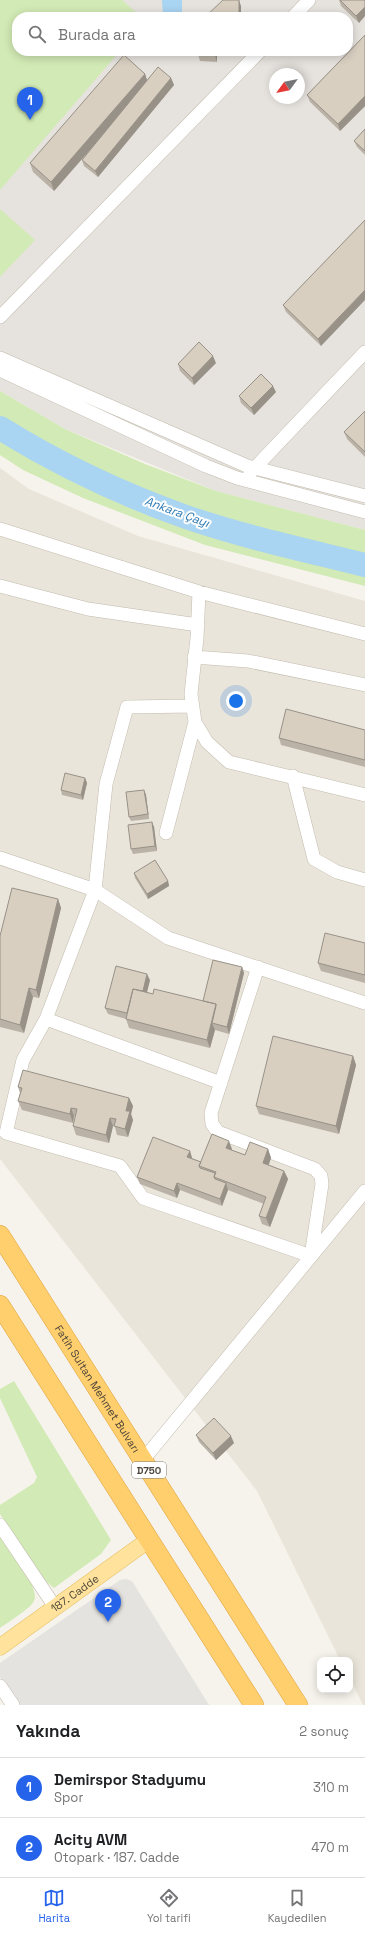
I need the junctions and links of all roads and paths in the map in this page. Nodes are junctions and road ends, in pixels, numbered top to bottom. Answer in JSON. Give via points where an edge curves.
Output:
{"nodes":[{"id":1,"x":310,"y":0,"type":"edge"},
{"id":2,"x":298,"y":12,"type":"edge"},
{"id":3,"x":255,"y":56,"type":"edge"},
{"id":4,"x":0,"y":317,"type":"edge"},
{"id":5,"x":365,"y":352,"type":"edge"},
{"id":6,"x":0,"y":358,"type":"edge"},
{"id":7,"x":0,"y":370,"type":"edge"},
{"id":8,"x":255,"y":468,"type":"junction"},
{"id":9,"x":244,"y":479,"type":"junction"},
{"id":10,"x":365,"y":496,"type":"edge"},
{"id":11,"x":365,"y":512,"type":"edge"},
{"id":12,"x":0,"y":529,"type":"edge"},
{"id":13,"x":0,"y":586,"type":"edge"},
{"id":14,"x":199,"y":592,"type":"junction"},
{"id":15,"x":198,"y":625,"type":"junction"},
{"id":16,"x":365,"y":634,"type":"edge"},
{"id":17,"x":194,"y":657,"type":"junction"},
{"id":18,"x":365,"y":685,"type":"edge"},
{"id":19,"x":192,"y":706,"type":"junction"},
{"id":20,"x":195,"y":722,"type":"junction"},
{"id":21,"x":294,"y":776,"type":"junction"},
{"id":22,"x":365,"y":795,"type":"edge"},
{"id":23,"x":166,"y":833,"type":"dead end"},
{"id":24,"x":0,"y":858,"type":"edge"},
{"id":25,"x":365,"y":880,"type":"edge"},
{"id":26,"x":95,"y":890,"type":"junction"},
{"id":27,"x":258,"y":967,"type":"junction"},
{"id":28,"x":365,"y":1003,"type":"edge"},
{"id":29,"x":46,"y":1019,"type":"junction"},
{"id":30,"x":221,"y":1083,"type":"junction"},
{"id":31,"x":365,"y":1191,"type":"edge"},
{"id":32,"x":0,"y":1234,"type":"edge"},
{"id":33,"x":311,"y":1256,"type":"junction"},
{"id":34,"x":0,"y":1305,"type":"edge"},
{"id":35,"x":143,"y":1460,"type":"junction"},
{"id":36,"x":0,"y":1525,"type":"edge"},
{"id":37,"x":150,"y":1539,"type":"junction"},
{"id":38,"x":55,"y":1607,"type":"junction"},
{"id":39,"x":0,"y":1647,"type":"edge"},
{"id":40,"x":0,"y":1686,"type":"edge"},
{"id":41,"x":13,"y":1705,"type":"edge"},
{"id":42,"x":254,"y":1705,"type":"edge"},
{"id":43,"x":298,"y":1705,"type":"edge"}],
"edges":[{"from":1,"to":2,"type":"street"},
{"from":3,"to":4,"type":"street"},
{"from":5,"to":8,"type":"street"},
{"from":6,"to":8,"type":"street"},
{"from":7,"to":9,"type":"street","via":[[206,466]]},
{"from":8,"to":9,"type":"street"},
{"from":8,"to":10,"type":"street"},
{"from":9,"to":11,"type":"street"},
{"from":12,"to":14,"type":"street"},
{"from":13,"to":15,"type":"street","via":[[88,609]]},
{"from":14,"to":15,"type":"street"},
{"from":14,"to":16,"type":"street"},
{"from":15,"to":17,"type":"street"},
{"from":17,"to":18,"type":"street","via":[[248,661]]},
{"from":17,"to":19,"type":"street"},
{"from":19,"to":20,"type":"street"},
{"from":19,"to":26,"type":"street","via":[[127,707],[106,784]]},
{"from":20,"to":21,"type":"street","via":[[207,742],[229,762]]},
{"from":20,"to":23,"type":"street"},
{"from":21,"to":22,"type":"street"},
{"from":21,"to":25,"type":"street","via":[[314,859],[337,872]]},
{"from":24,"to":26,"type":"street"},
{"from":26,"to":27,"type":"street","via":[[168,938]]},
{"from":26,"to":29,"type":"street"},
{"from":27,"to":28,"type":"street"},
{"from":27,"to":30,"type":"street"},
{"from":29,"to":30,"type":"street"},
{"from":29,"to":33,"type":"street","via":[[23,1060],[6,1133],[120,1166],[143,1198]]},
{"from":30,"to":33,"type":"street","via":[[211,1113],[212,1124],[218,1132],[315,1169],[321,1176]]},
{"from":31,"to":33,"type":"street"},
{"from":32,"to":35,"type":"highway","name":"Fatih Sultan Mehmet Bulvarı","number":"D750"},
{"from":33,"to":35,"type":"street"},
{"from":34,"to":37,"type":"highway"},
{"from":35,"to":43,"type":"highway","name":"Fatih Sultan Mehmet Bulvarı","number":"D750"},
{"from":36,"to":38,"type":"street"},
{"from":37,"to":38,"type":"main road","name":"187. Cadde"},
{"from":37,"to":42,"type":"highway"},
{"from":38,"to":39,"type":"main road","name":"187. Cadde"},
{"from":40,"to":41,"type":"street"}]}
